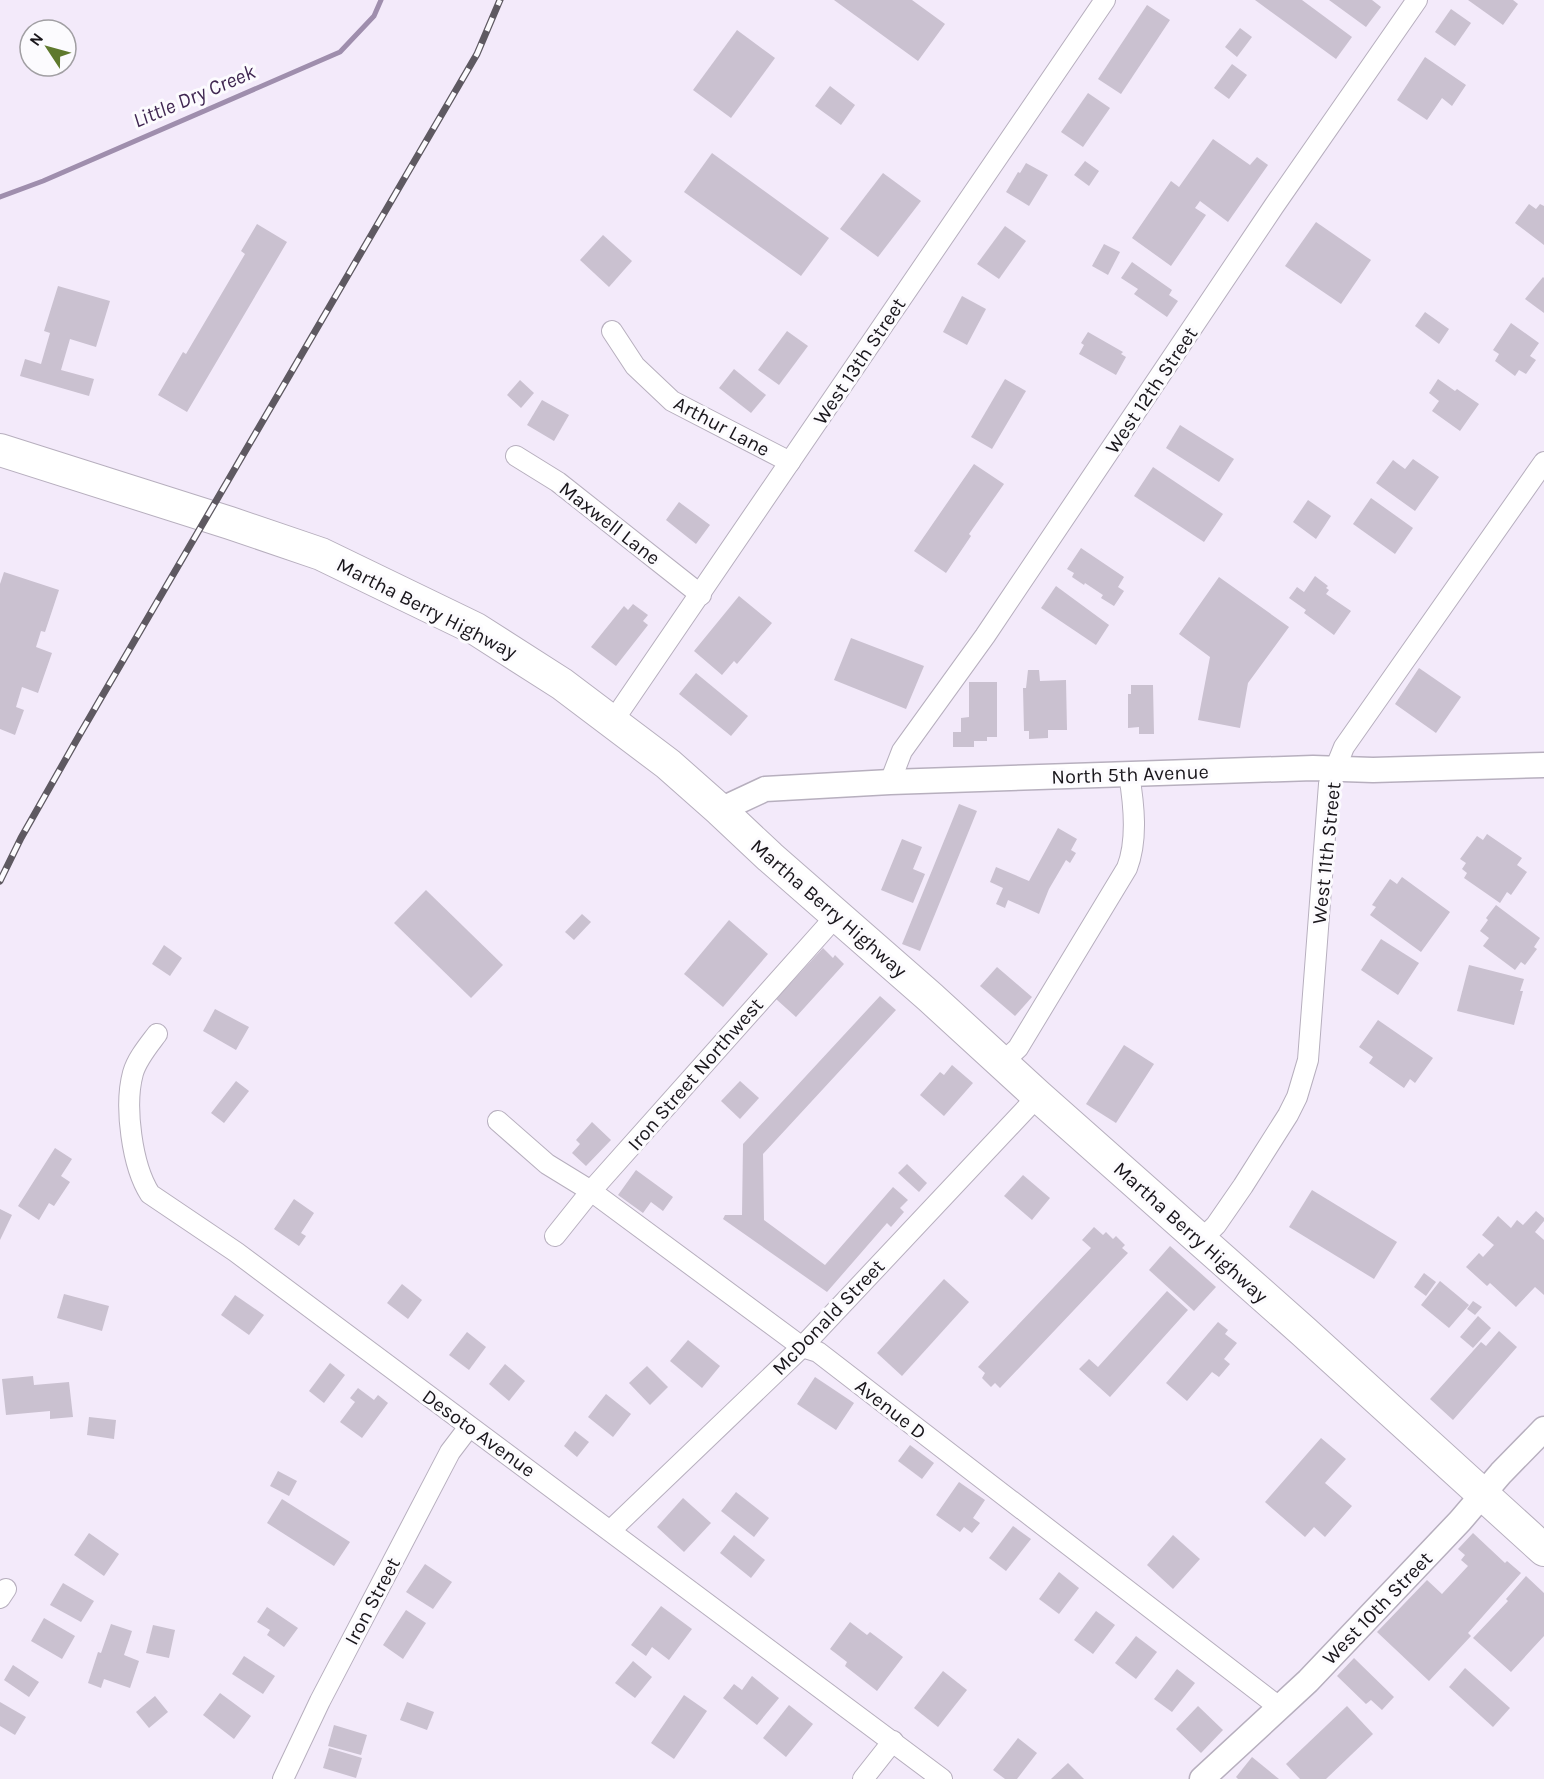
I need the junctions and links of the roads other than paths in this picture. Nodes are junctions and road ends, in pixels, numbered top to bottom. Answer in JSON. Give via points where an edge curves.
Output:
{"nodes":[{"id":1,"x":1105,"y":0,"type":"edge"},
{"id":2,"x":1417,"y":0,"type":"edge"},
{"id":3,"x":612,"y":331,"type":"dead end"},
{"id":4,"x":0,"y":451,"type":"edge"},
{"id":5,"x":516,"y":456,"type":"dead end"},
{"id":6,"x":790,"y":462,"type":"junction"},
{"id":7,"x":1544,"y":462,"type":"edge"},
{"id":8,"x":701,"y":595,"type":"junction"},
{"id":9,"x":613,"y":721,"type":"junction"},
{"id":10,"x":1544,"y":765,"type":"edge"},
{"id":11,"x":1335,"y":768,"type":"junction"},
{"id":12,"x":1129,"y":775,"type":"junction"},
{"id":13,"x":890,"y":782,"type":"junction"},
{"id":14,"x":720,"y":810,"type":"junction"},
{"id":15,"x":837,"y":915,"type":"junction"},
{"id":16,"x":157,"y":1034,"type":"dead end"},
{"id":17,"x":1003,"y":1062,"type":"junction"},
{"id":18,"x":1038,"y":1096,"type":"junction"},
{"id":19,"x":498,"y":1121,"type":"dead end"},
{"id":20,"x":591,"y":1191,"type":"junction"},
{"id":21,"x":555,"y":1236,"type":"dead end"},
{"id":22,"x":1200,"y":1241,"type":"junction"},
{"id":23,"x":802,"y":1347,"type":"junction"},
{"id":24,"x":469,"y":1427,"type":"junction"},
{"id":25,"x":1544,"y":1429,"type":"edge"},
{"id":26,"x":1482,"y":1494,"type":"junction"},
{"id":27,"x":611,"y":1530,"type":"junction"},
{"id":28,"x":1544,"y":1550,"type":"edge"},
{"id":29,"x":1278,"y":1707,"type":"junction"},
{"id":30,"x":893,"y":1741,"type":"junction"},
{"id":31,"x":283,"y":1779,"type":"edge"},
{"id":32,"x":863,"y":1779,"type":"edge"},
{"id":33,"x":942,"y":1779,"type":"edge"},
{"id":34,"x":1202,"y":1779,"type":"edge"}],
"edges":[{"from":1,"to":6,"type":"street","name":"West 13th Street"},
{"from":2,"to":13,"type":"street","name":"West 12th Street","via":[[985,636],[902,751]]},
{"from":3,"to":6,"type":"street","name":"Arthur Lane","via":[[635,366],[672,401]]},
{"from":4,"to":9,"type":"main road","name":"Martha Berry Highway","via":[[321,554],[476,629]]},
{"from":5,"to":8,"type":"street","name":"Maxwell Lane","via":[[558,482]]},
{"from":6,"to":8,"type":"street","name":"West 13th Street"},
{"from":7,"to":11,"type":"street","name":"West 11th Street","via":[[1344,747]]},
{"from":8,"to":9,"type":"street","name":"West 13th Street"},
{"from":9,"to":14,"type":"main road","name":"Martha Berry Highway"},
{"from":10,"to":11,"type":"street","name":"North 5th Avenue"},
{"from":11,"to":12,"type":"street","name":"North 5th Avenue"},
{"from":11,"to":22,"type":"street","name":"West 11th Street","via":[[1329,784],[1308,1060],[1288,1115],[1216,1225]]},
{"from":12,"to":13,"type":"street","name":"North 5th Avenue"},
{"from":12,"to":17,"type":"street","via":[[1133,798],[1132,845],[1127,868],[1018,1048]]},
{"from":13,"to":14,"type":"street","name":"North 5th Avenue","via":[[765,789]]},
{"from":14,"to":15,"type":"main road","name":"Martha Berry Highway"},
{"from":15,"to":17,"type":"main road","name":"Martha Berry Highway"},
{"from":15,"to":20,"type":"street","name":"Iron Street Northwest"},
{"from":16,"to":24,"type":"street","name":"Desoto Avenue","via":[[137,1064],[130,1088],[131,1132],[142,1181],[150,1194],[236,1252]]},
{"from":17,"to":18,"type":"main road","name":"Martha Berry Highway"},
{"from":18,"to":22,"type":"main road","name":"Martha Berry Highway"},
{"from":18,"to":23,"type":"street","name":"McDonald Street"},
{"from":19,"to":20,"type":"street","name":"Avenue D","via":[[547,1164]]},
{"from":20,"to":21,"type":"street","name":"Iron Street Northwest"},
{"from":20,"to":23,"type":"street","name":"Avenue D"},
{"from":22,"to":26,"type":"main road","name":"Martha Berry Highway"},
{"from":23,"to":27,"type":"street","name":"McDonald Street"},
{"from":23,"to":29,"type":"street","name":"Avenue D","via":[[818,1352]]},
{"from":24,"to":27,"type":"street","name":"Desoto Avenue"},
{"from":24,"to":31,"type":"street","name":"Iron Street","via":[[450,1452]]},
{"from":25,"to":26,"type":"street","name":"West 10th Street"},
{"from":26,"to":28,"type":"main road","name":"Martha Berry Highway"},
{"from":26,"to":29,"type":"street","name":"West 10th Street","via":[[1316,1673]]},
{"from":27,"to":30,"type":"street","name":"Desoto Avenue"},
{"from":29,"to":34,"type":"street","name":"West 10th Street"},
{"from":30,"to":32,"type":"street"},
{"from":30,"to":33,"type":"street","name":"Desoto Avenue"}]}
